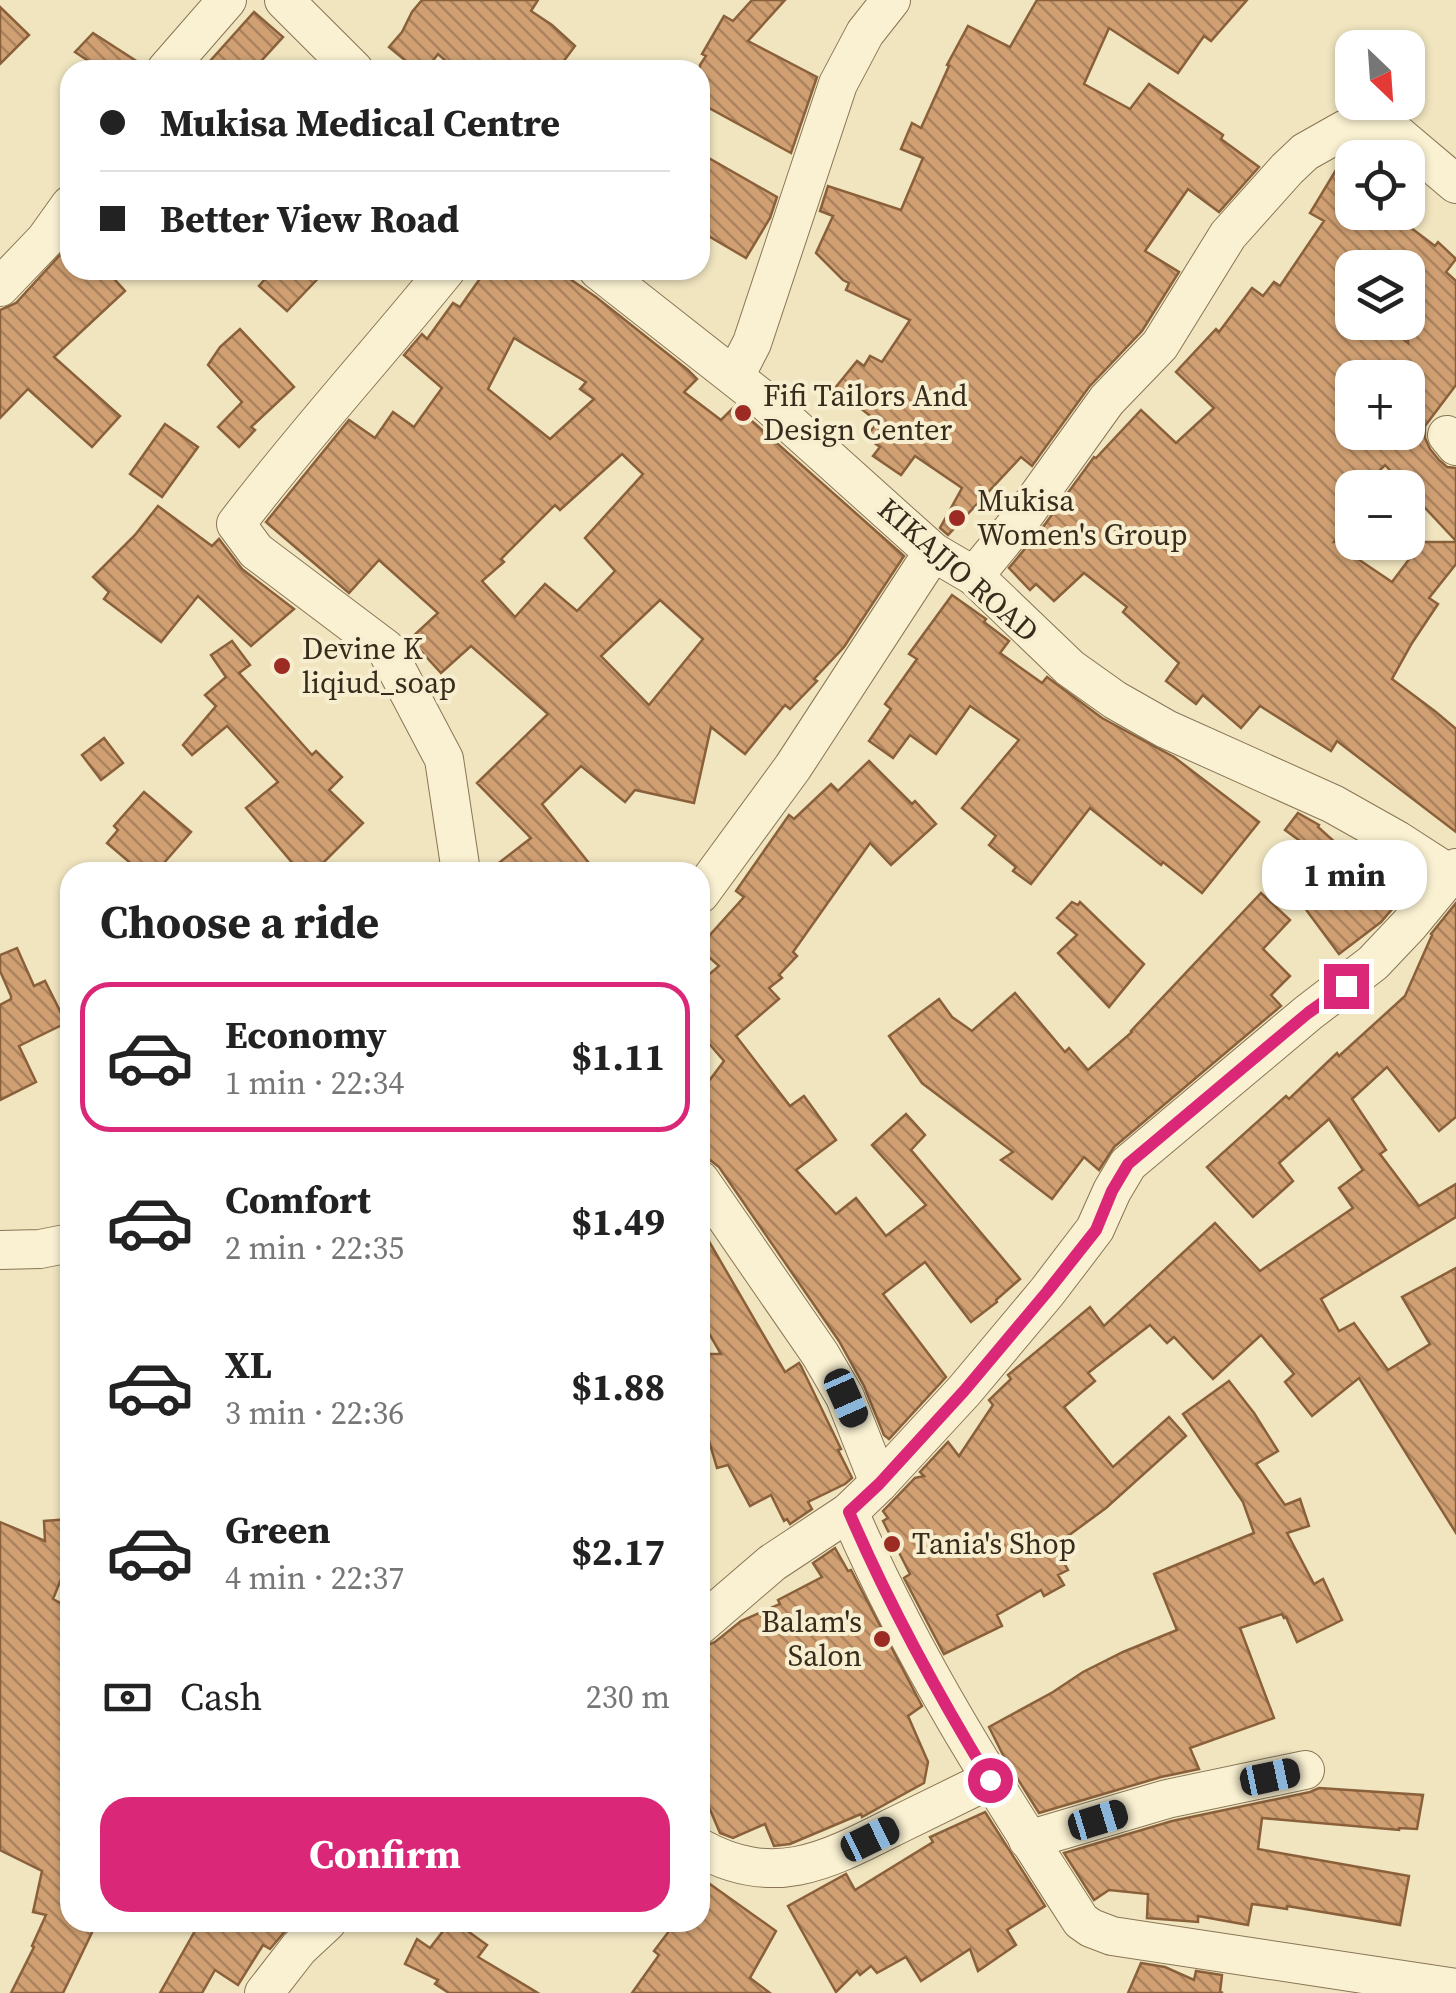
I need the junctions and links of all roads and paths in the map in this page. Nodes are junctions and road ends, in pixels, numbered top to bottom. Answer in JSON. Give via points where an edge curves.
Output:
{"nodes":[{"id":1,"x":227,"y":0,"type":"edge"},
{"id":2,"x":284,"y":0,"type":"edge"},
{"id":3,"x":892,"y":0,"type":"edge"},
{"id":4,"x":175,"y":60,"type":"edge"},
{"id":5,"x":344,"y":60,"type":"edge"},
{"id":6,"x":1456,"y":184,"type":"edge"},
{"id":7,"x":60,"y":220,"type":"edge"},
{"id":8,"x":438,"y":280,"type":"edge"},
{"id":9,"x":611,"y":280,"type":"edge"},
{"id":10,"x":0,"y":287,"type":"edge"},
{"id":11,"x":735,"y":376,"type":"junction"},
{"id":12,"x":933,"y":552,"type":"junction"},
{"id":13,"x":974,"y":576,"type":"junction"},
{"id":14,"x":459,"y":862,"type":"edge"},
{"id":15,"x":1454,"y":874,"type":"edge"},
{"id":16,"x":710,"y":880,"type":"edge"},
{"id":17,"x":710,"y":1194,"type":"edge"},
{"id":18,"x":60,"y":1246,"type":"edge"},
{"id":19,"x":0,"y":1250,"type":"edge"},
{"id":20,"x":879,"y":1484,"type":"junction"},
{"id":21,"x":849,"y":1512,"type":"junction"},
{"id":22,"x":710,"y":1617,"type":"edge"},
{"id":23,"x":1305,"y":1770,"type":"dead end"},
{"id":24,"x":990,"y":1780,"type":"junction"},
{"id":25,"x":1028,"y":1840,"type":"junction"},
{"id":26,"x":710,"y":1854,"type":"edge"},
{"id":27,"x":316,"y":1932,"type":"edge"},
{"id":28,"x":1456,"y":1988,"type":"edge"},
{"id":29,"x":264,"y":1993,"type":"edge"}],
"edges":[{"from":1,"to":4,"type":"street"},
{"from":2,"to":5,"type":"street"},
{"from":3,"to":11,"type":"street","via":[[838,84],[752,343]]},
{"from":6,"to":13,"type":"street","via":[[1382,128],[1344,130],[1305,152],[1228,235],[1160,345],[1108,400]]},
{"from":7,"to":10,"type":"street"},
{"from":8,"to":14,"type":"street","via":[[236,524],[256,551],[386,649],[444,759]]},
{"from":9,"to":11,"type":"street","name":"KIKAJJO ROAD"},
{"from":11,"to":12,"type":"street","name":"KIKAJJO ROAD"},
{"from":12,"to":13,"type":"street","name":"KIKAJJO ROAD"},
{"from":12,"to":16,"type":"street"},
{"from":13,"to":15,"type":"street","name":"KIKAJJO ROAD","via":[[1070,668],[1115,700],[1333,804]]},
{"from":15,"to":20,"type":"street","via":[[1373,964],[1128,1164],[1096,1230]]},
{"from":17,"to":20,"type":"street","via":[[846,1398]]},
{"from":18,"to":19,"type":"street"},
{"from":20,"to":21,"type":"street"},
{"from":21,"to":22,"type":"street","via":[[772,1563]]},
{"from":21,"to":24,"type":"street","via":[[928,1674]]},
{"from":23,"to":25,"type":"street","via":[[1167,1799]]},
{"from":24,"to":25,"type":"street"},
{"from":24,"to":26,"type":"street","via":[[801,1867],[760,1869]]},
{"from":25,"to":28,"type":"street","via":[[1081,1921],[1112,1936]]},
{"from":27,"to":29,"type":"street"}]}
